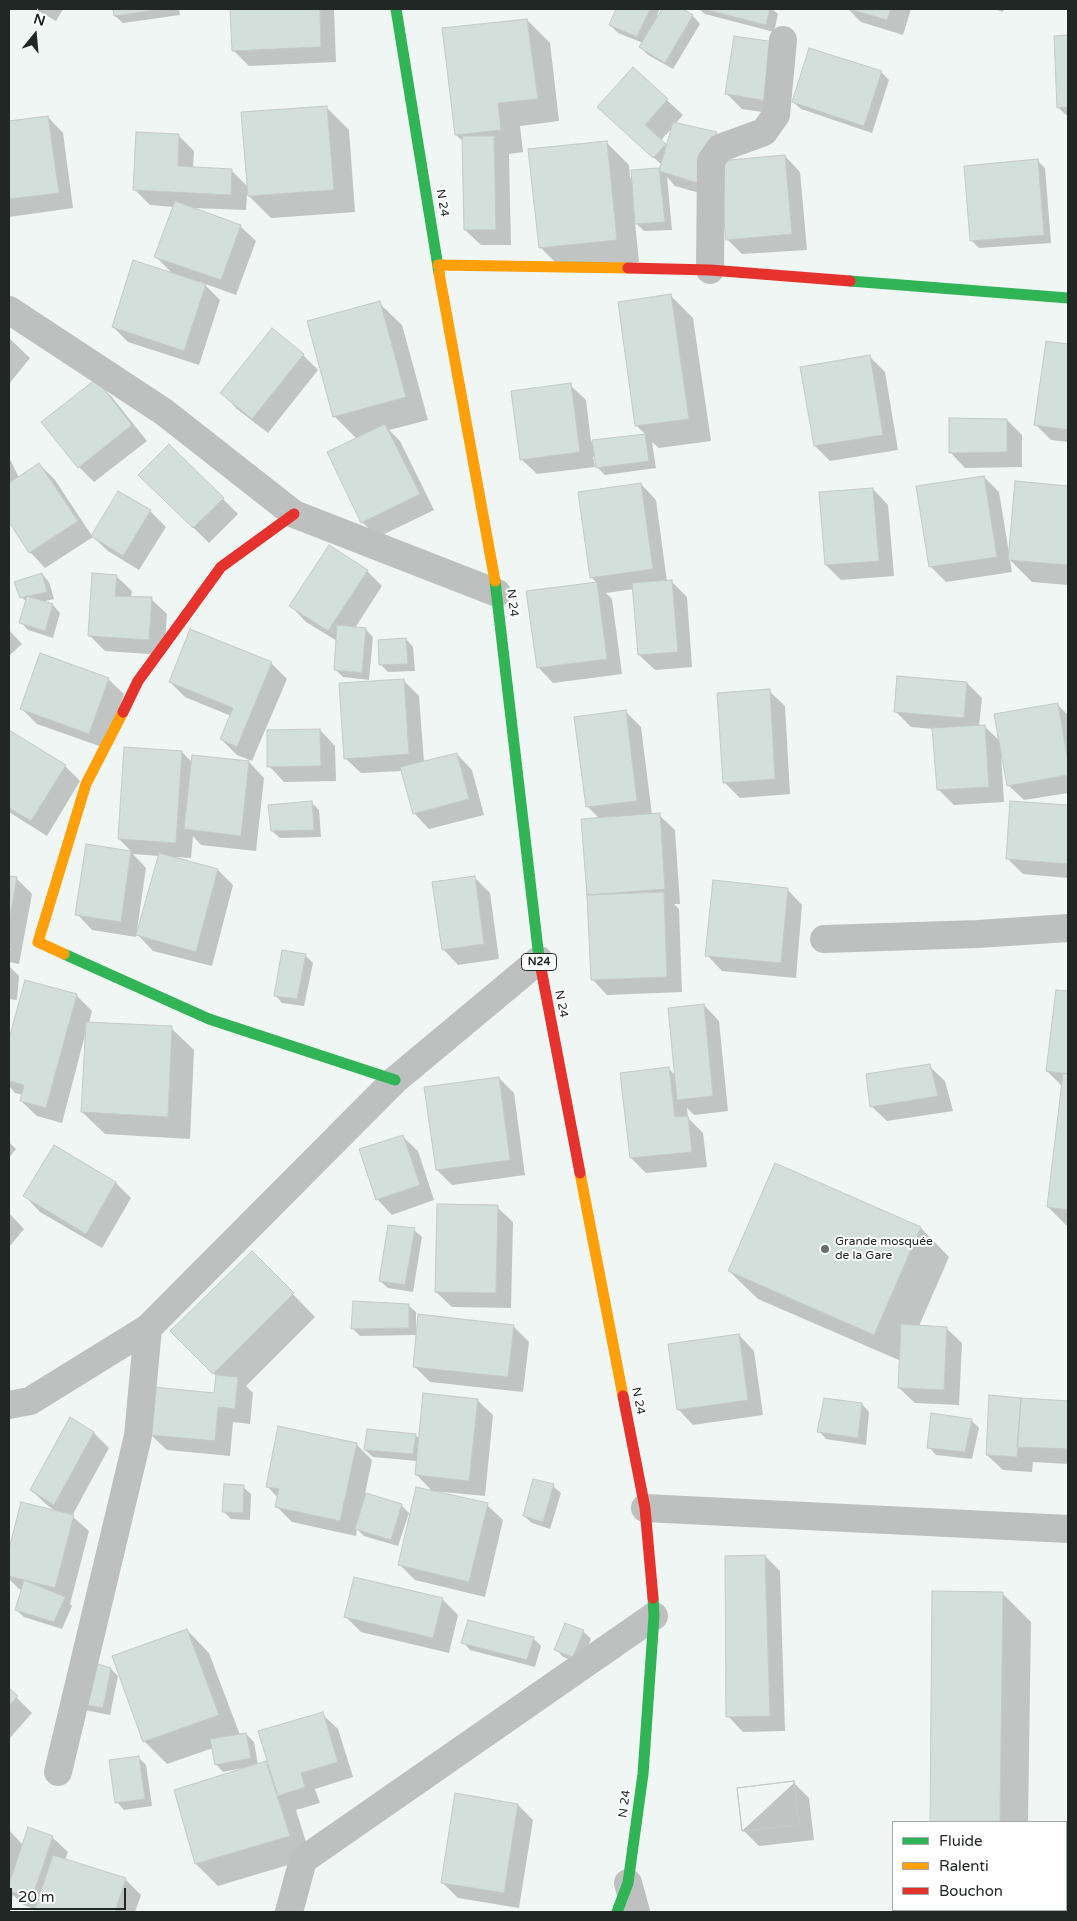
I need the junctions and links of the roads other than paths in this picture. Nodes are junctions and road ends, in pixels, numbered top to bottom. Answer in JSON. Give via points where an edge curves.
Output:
{"nodes":[{"id":1,"x":396,"y":9,"type":"edge"},
{"id":2,"x":783,"y":40,"type":"dead end"},
{"id":3,"x":438,"y":265,"type":"junction"},
{"id":4,"x":710,"y":270,"type":"junction"},
{"id":5,"x":1068,"y":298,"type":"edge"},
{"id":6,"x":9,"y":310,"type":"edge"},
{"id":7,"x":294,"y":514,"type":"junction"},
{"id":8,"x":498,"y":593,"type":"junction"},
{"id":9,"x":1068,"y":928,"type":"edge"},
{"id":10,"x":824,"y":939,"type":"dead end"},
{"id":11,"x":539,"y":960,"type":"junction"},
{"id":12,"x":395,"y":1080,"type":"junction"},
{"id":13,"x":148,"y":1328,"type":"junction"},
{"id":14,"x":9,"y":1405,"type":"edge"},
{"id":15,"x":645,"y":1508,"type":"junction"},
{"id":16,"x":1068,"y":1528,"type":"edge"},
{"id":17,"x":654,"y":1616,"type":"junction"},
{"id":18,"x":58,"y":1772,"type":"dead end"},
{"id":19,"x":628,"y":1883,"type":"junction"},
{"id":20,"x":290,"y":1912,"type":"edge"},
{"id":21,"x":617,"y":1912,"type":"edge"},
{"id":22,"x":636,"y":1912,"type":"edge"}],
"edges":[{"from":1,"to":3,"type":"main road","name":"N 24","number":"N24"},
{"from":2,"to":4,"type":"street","via":[[776,115],[764,132],[720,148],[711,161]]},
{"from":3,"to":4,"type":"main road"},
{"from":3,"to":8,"type":"main road","name":"N 24","number":"N24"},
{"from":4,"to":5,"type":"main road"},
{"from":6,"to":7,"type":"street","via":[[164,412]]},
{"from":7,"to":8,"type":"street"},
{"from":7,"to":12,"type":"main road","via":[[221,567],[138,681],[86,784],[38,942],[209,1019]]},
{"from":8,"to":11,"type":"main road","name":"N 24","number":"N24"},
{"from":9,"to":10,"type":"street"},
{"from":11,"to":12,"type":"street"},
{"from":11,"to":15,"type":"main road","name":"N 24","number":"N24"},
{"from":12,"to":13,"type":"street"},
{"from":13,"to":14,"type":"street","via":[[30,1400]]},
{"from":13,"to":18,"type":"street","via":[[138,1436]]},
{"from":15,"to":16,"type":"street"},
{"from":15,"to":17,"type":"main road","name":"N 24","number":"N24"},
{"from":17,"to":19,"type":"main road","name":"N 24","number":"N24","via":[[643,1774]]},
{"from":17,"to":20,"type":"street","via":[[303,1860]]},
{"from":19,"to":21,"type":"main road","name":"N 24","number":"N24"},
{"from":19,"to":22,"type":"street"}]}
